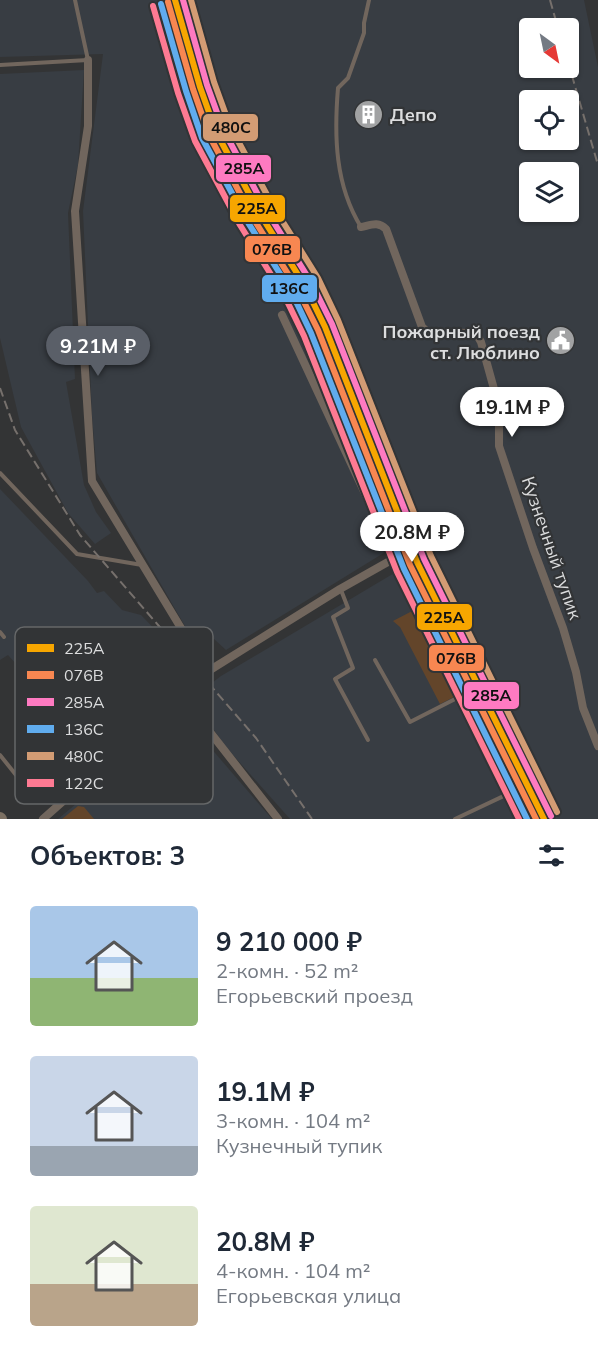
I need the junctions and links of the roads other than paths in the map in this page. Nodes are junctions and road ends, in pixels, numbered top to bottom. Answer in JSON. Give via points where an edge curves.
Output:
{"nodes":[{"id":1,"x":75,"y":0,"type":"edge"},
{"id":2,"x":369,"y":0,"type":"edge"},
{"id":3,"x":88,"y":60,"type":"junction"},
{"id":4,"x":0,"y":65,"type":"edge"},
{"id":5,"x":361,"y":227,"type":"joint"},
{"id":6,"x":282,"y":315,"type":"dead end"},
{"id":7,"x":0,"y":473,"type":"edge"},
{"id":8,"x":395,"y":558,"type":"junction"},
{"id":9,"x":143,"y":566,"type":"junction"},
{"id":10,"x":340,"y":589,"type":"junction"},
{"id":11,"x":180,"y":627,"type":"edge"},
{"id":12,"x":0,"y":632,"type":"edge"},
{"id":13,"x":4,"y":637,"type":"dead end"},
{"id":14,"x":375,"y":660,"type":"dead end"},
{"id":15,"x":213,"y":667,"type":"edge"},
{"id":16,"x":464,"y":694,"type":"junction"},
{"id":17,"x":213,"y":736,"type":"edge"},
{"id":18,"x":368,"y":740,"type":"dead end"},
{"id":19,"x":598,"y":746,"type":"edge"},
{"id":20,"x":0,"y":755,"type":"edge"},
{"id":21,"x":15,"y":772,"type":"edge"},
{"id":22,"x":512,"y":791,"type":"junction"},
{"id":23,"x":60,"y":804,"type":"edge"},
{"id":24,"x":43,"y":819,"type":"edge"},
{"id":25,"x":278,"y":819,"type":"edge"},
{"id":26,"x":455,"y":819,"type":"edge"},
{"id":27,"x":526,"y":819,"type":"edge"}],
"edges":[{"from":1,"to":3,"type":"lane"},
{"from":2,"to":5,"type":"lane","via":[[364,33],[348,78],[338,88],[335,124],[337,159],[350,210]]},
{"from":3,"to":4,"type":"lane"},
{"from":3,"to":9,"type":"street","via":[[88,126],[75,211],[92,481]]},
{"from":5,"to":19,"type":"street","name":"Кузнечный тупик","via":[[382,224],[386,229],[422,327],[428,332],[470,333],[481,342],[499,408],[499,446],[563,628],[583,708]]},
{"from":6,"to":8,"type":"street"},
{"from":7,"to":9,"type":"lane","via":[[77,554]]},
{"from":8,"to":10,"type":"street"},
{"from":8,"to":16,"type":"street"},
{"from":9,"to":11,"type":"street"},
{"from":10,"to":15,"type":"street"},
{"from":10,"to":18,"type":"lane","via":[[348,608],[333,617],[353,668],[334,679]]},
{"from":12,"to":13,"type":"lane"},
{"from":14,"to":16,"type":"lane","via":[[410,722]]},
{"from":16,"to":22,"type":"street"},
{"from":17,"to":25,"type":"street"},
{"from":20,"to":21,"type":"lane"},
{"from":22,"to":26,"type":"lane"},
{"from":22,"to":27,"type":"street"},
{"from":23,"to":24,"type":"street"}]}
